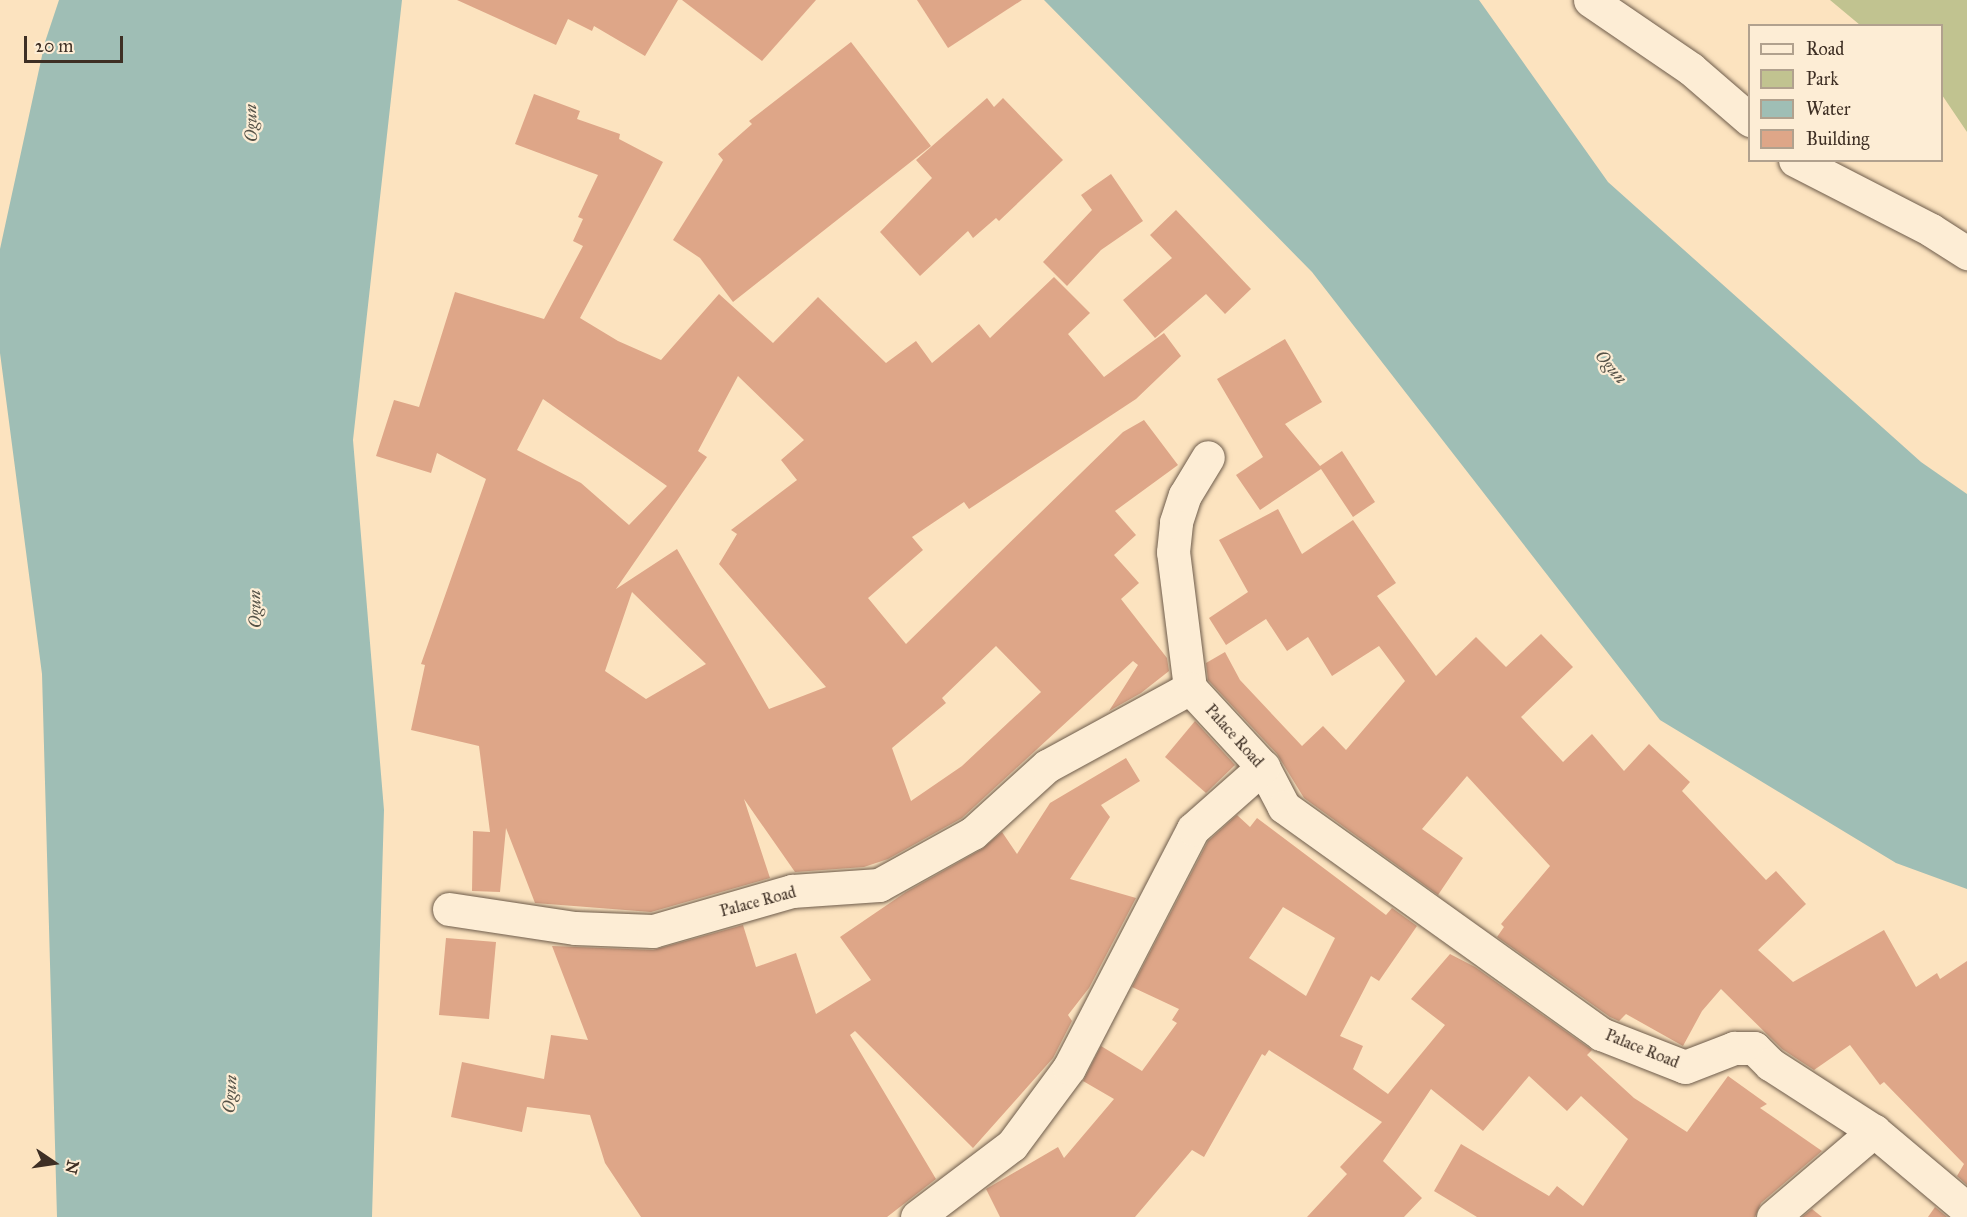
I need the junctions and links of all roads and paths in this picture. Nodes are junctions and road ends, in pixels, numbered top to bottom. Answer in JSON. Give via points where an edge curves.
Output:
{"nodes":[{"id":1,"x":1590,"y":0,"type":"edge"},
{"id":2,"x":1748,"y":119,"type":"edge"},
{"id":3,"x":1799,"y":162,"type":"edge"},
{"id":4,"x":1967,"y":253,"type":"edge"},
{"id":5,"x":1208,"y":457,"type":"dead end"},
{"id":6,"x":1190,"y":688,"type":"junction"},
{"id":7,"x":1263,"y":766,"type":"junction"},
{"id":8,"x":448,"y":909,"type":"dead end"},
{"id":9,"x":1874,"y":1131,"type":"junction"},
{"id":10,"x":1967,"y":1209,"type":"edge"},
{"id":11,"x":917,"y":1217,"type":"edge"},
{"id":12,"x":1773,"y":1217,"type":"edge"}],
"edges":[{"from":1,"to":2,"type":"street","via":[[1691,69]]},
{"from":3,"to":4,"type":"street","via":[[1931,230]]},
{"from":5,"to":6,"type":"street","via":[[1185,495],[1176,522],[1173,552]]},
{"from":6,"to":7,"type":"street","name":"Palace Road"},
{"from":6,"to":8,"type":"street","name":"Palace Road","via":[[1047,766],[973,833],[879,885],[792,891],[652,931],[574,928]]},
{"from":7,"to":9,"type":"street","name":"Palace Road","via":[[1284,807],[1601,1034],[1685,1067],[1734,1048],[1754,1048],[1770,1064]]},
{"from":7,"to":11,"type":"street","via":[[1193,829],[1070,1068],[1012,1145]]},
{"from":9,"to":10,"type":"street","name":"Palace Road"},
{"from":9,"to":12,"type":"street"}]}
